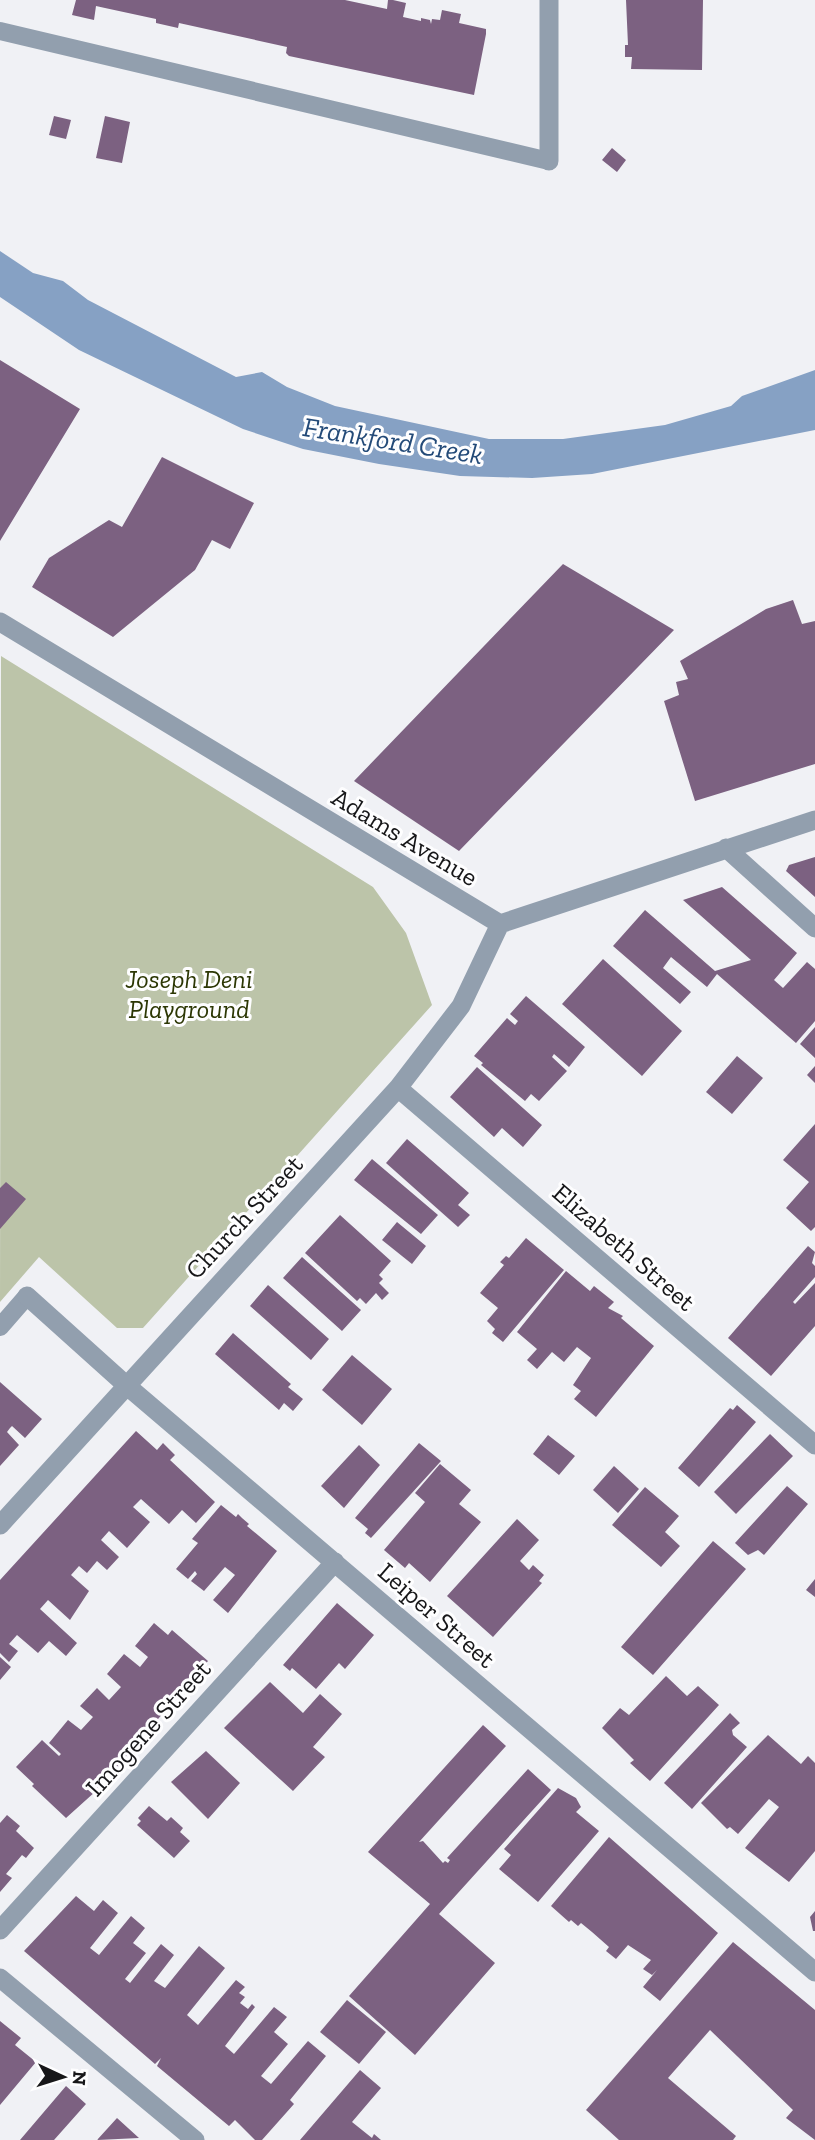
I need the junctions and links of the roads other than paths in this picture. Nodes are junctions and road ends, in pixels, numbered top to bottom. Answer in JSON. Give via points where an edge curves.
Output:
{"nodes":[{"id":1,"x":549,"y":0,"type":"edge"},
{"id":2,"x":0,"y":32,"type":"edge"},
{"id":3,"x":549,"y":161,"type":"joint"},
{"id":4,"x":0,"y":622,"type":"edge"},
{"id":5,"x":815,"y":820,"type":"edge"},
{"id":6,"x":726,"y":848,"type":"junction"},
{"id":7,"x":500,"y":924,"type":"junction"},
{"id":8,"x":815,"y":928,"type":"edge"},
{"id":9,"x":398,"y":1088,"type":"junction"},
{"id":10,"x":27,"y":1296,"type":"joint"},
{"id":11,"x":0,"y":1326,"type":"edge"},
{"id":12,"x":126,"y":1385,"type":"junction"},
{"id":13,"x":815,"y":1445,"type":"edge"},
{"id":14,"x":0,"y":1525,"type":"edge"},
{"id":15,"x":335,"y":1562,"type":"junction"},
{"id":16,"x":0,"y":1930,"type":"edge"},
{"id":17,"x":815,"y":1972,"type":"edge"},
{"id":18,"x":0,"y":1978,"type":"edge"},
{"id":19,"x":195,"y":2140,"type":"edge"}],
"edges":[{"from":1,"to":3,"type":"street"},
{"from":2,"to":3,"type":"lane"},
{"from":4,"to":7,"type":"street","name":"Adams Avenue"},
{"from":5,"to":6,"type":"street"},
{"from":6,"to":7,"type":"street"},
{"from":6,"to":8,"type":"street"},
{"from":7,"to":9,"type":"street","name":"Church Street","via":[[461,1006]]},
{"from":9,"to":12,"type":"street","name":"Church Street"},
{"from":9,"to":13,"type":"street","name":"Elizabeth Street"},
{"from":10,"to":11,"type":"lane"},
{"from":10,"to":12,"type":"street","name":"Leiper Street"},
{"from":12,"to":14,"type":"street","name":"Church Street"},
{"from":12,"to":15,"type":"street","name":"Leiper Street"},
{"from":15,"to":16,"type":"street","name":"Imogene Street"},
{"from":15,"to":17,"type":"street","name":"Leiper Street"},
{"from":18,"to":19,"type":"street"}]}
